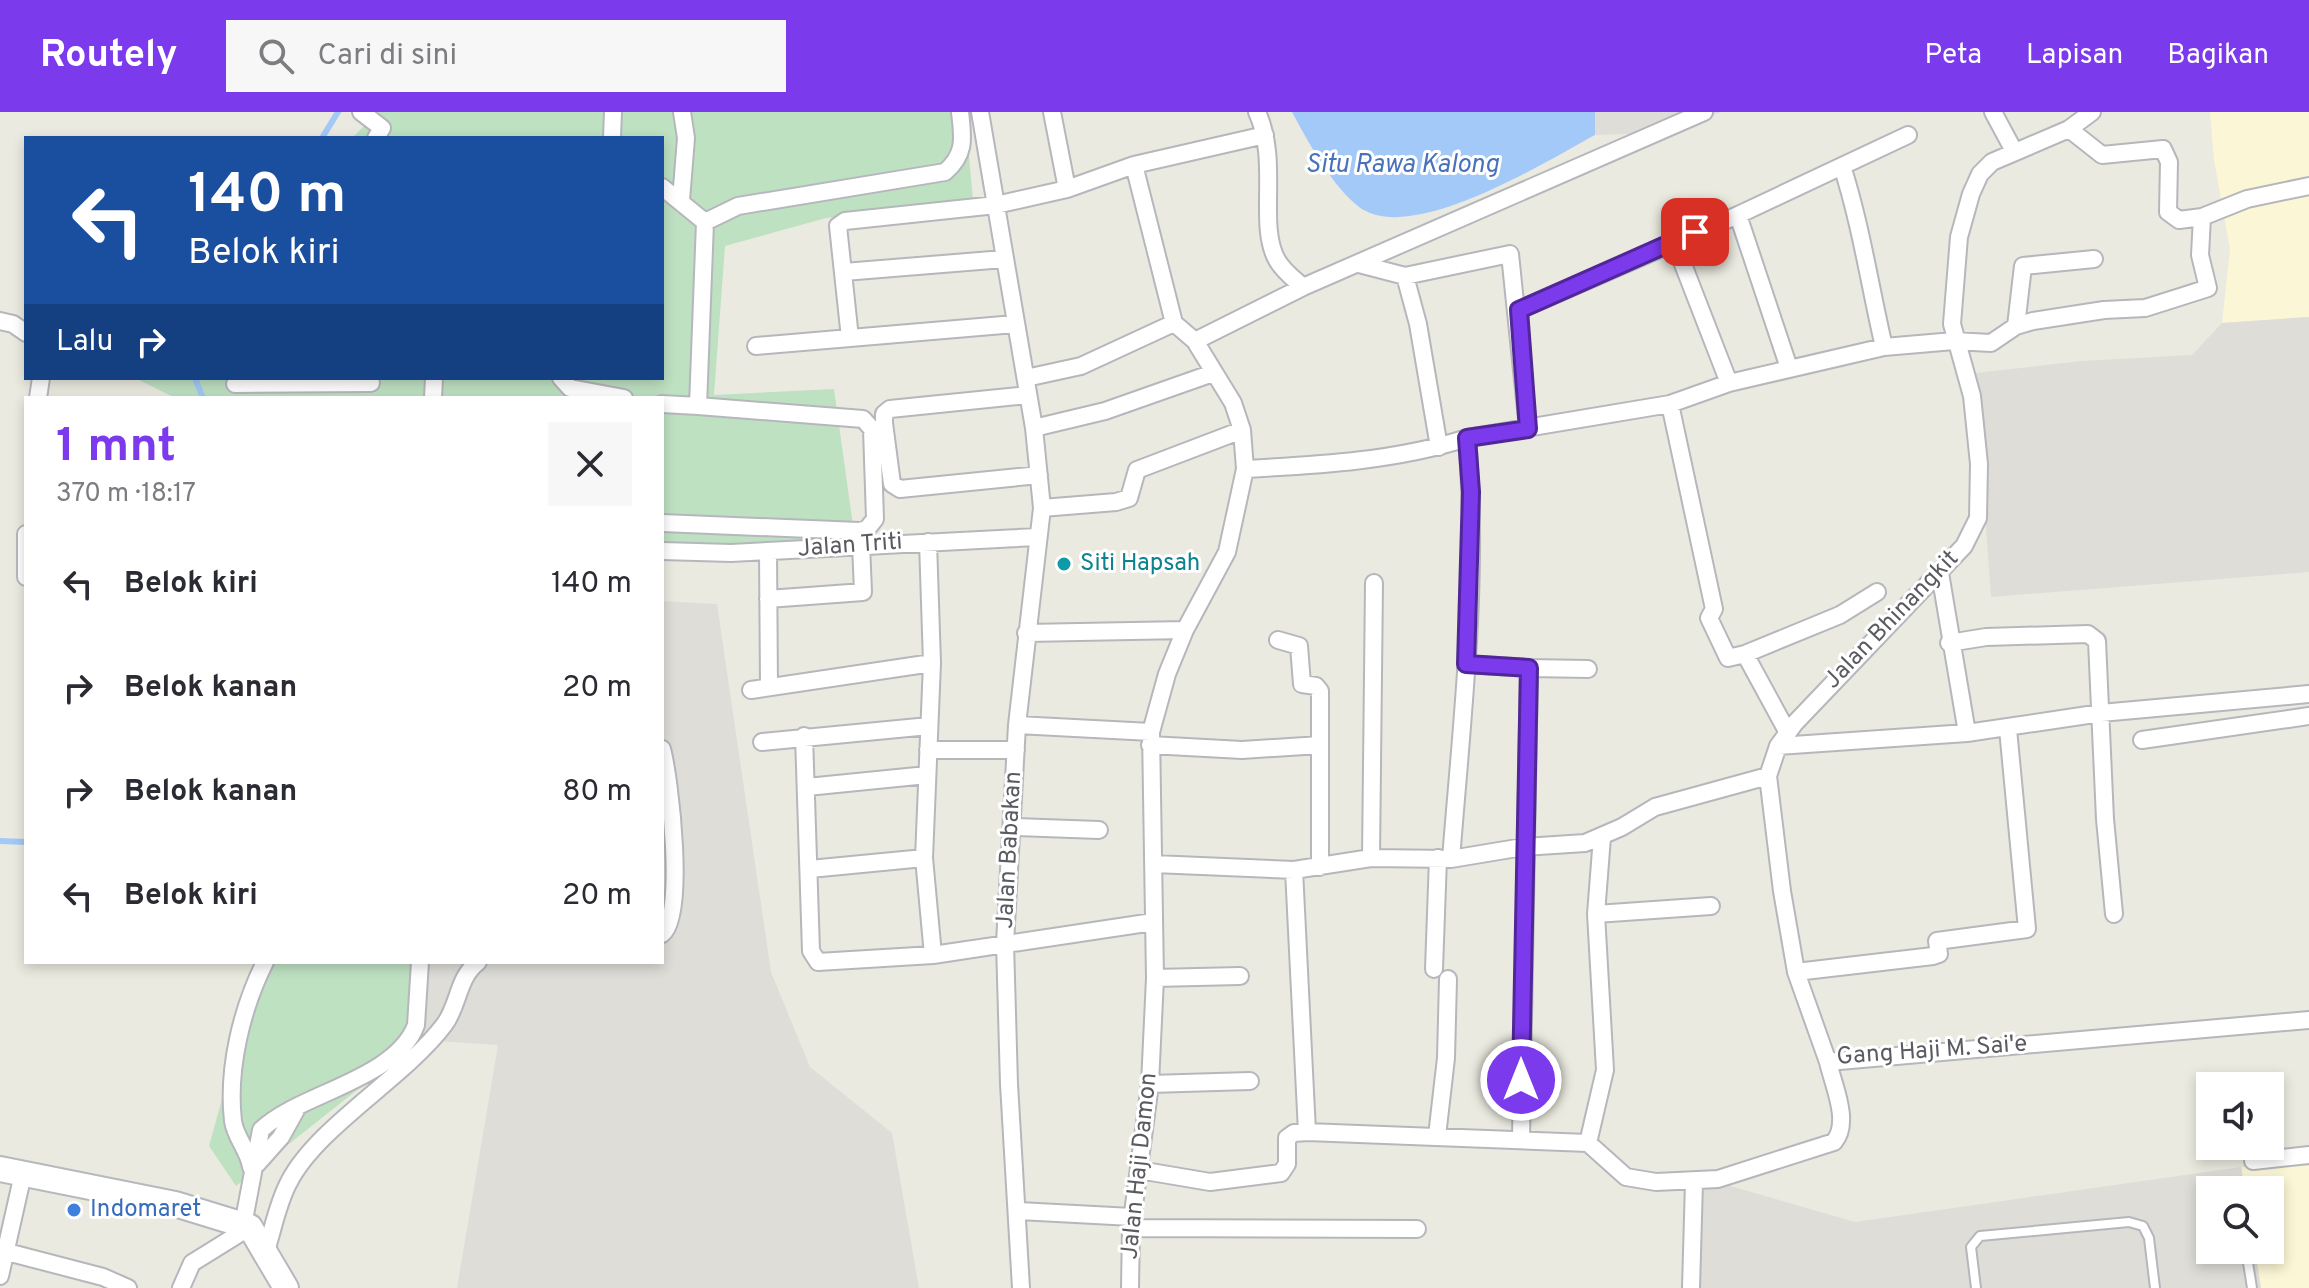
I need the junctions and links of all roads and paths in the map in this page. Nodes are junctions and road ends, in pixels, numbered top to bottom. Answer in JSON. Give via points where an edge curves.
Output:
{"nodes":[{"id":1,"x":361,"y":112,"type":"edge"},
{"id":2,"x":613,"y":112,"type":"edge"},
{"id":3,"x":682,"y":112,"type":"edge"},
{"id":4,"x":960,"y":112,"type":"edge"},
{"id":5,"x":980,"y":112,"type":"edge"},
{"id":6,"x":1052,"y":112,"type":"edge"},
{"id":7,"x":1257,"y":112,"type":"edge"},
{"id":8,"x":1704,"y":112,"type":"edge"},
{"id":9,"x":1993,"y":112,"type":"edge"},
{"id":10,"x":2092,"y":112,"type":"edge"},
{"id":11,"x":2069,"y":129,"type":"junction"},
{"id":12,"x":1265,"y":135,"type":"junction"},
{"id":13,"x":1908,"y":135,"type":"dead end"},
{"id":14,"x":377,"y":136,"type":"edge"},
{"id":15,"x":612,"y":136,"type":"edge"},
{"id":16,"x":2014,"y":151,"type":"junction"},
{"id":17,"x":1134,"y":165,"type":"junction"},
{"id":18,"x":1842,"y":166,"type":"junction"},
{"id":19,"x":2309,"y":186,"type":"edge"},
{"id":20,"x":664,"y":188,"type":"edge"},
{"id":21,"x":1067,"y":189,"type":"junction"},
{"id":22,"x":681,"y":200,"type":"junction"},
{"id":23,"x":996,"y":205,"type":"junction"},
{"id":24,"x":664,"y":206,"type":"edge"},
{"id":25,"x":1738,"y":215,"type":"junction"},
{"id":26,"x":2202,"y":217,"type":"junction"},
{"id":27,"x":705,"y":222,"type":"junction"},
{"id":28,"x":1674,"y":241,"type":"junction"},
{"id":29,"x":1004,"y":259,"type":"junction"},
{"id":30,"x":2094,"y":259,"type":"dead end"},
{"id":31,"x":1359,"y":264,"type":"junction"},
{"id":32,"x":844,"y":272,"type":"junction"},
{"id":33,"x":1405,"y":276,"type":"junction"},
{"id":34,"x":1303,"y":287,"type":"junction"},
{"id":35,"x":1519,"y":310,"type":"junction"},
{"id":36,"x":0,"y":321,"type":"edge"},
{"id":37,"x":1174,"y":323,"type":"junction"},
{"id":38,"x":1015,"y":324,"type":"junction"},
{"id":39,"x":2016,"y":326,"type":"junction"},
{"id":40,"x":24,"y":332,"type":"edge"},
{"id":41,"x":850,"y":338,"type":"junction"},
{"id":42,"x":1195,"y":341,"type":"junction"},
{"id":43,"x":1954,"y":341,"type":"junction"},
{"id":44,"x":756,"y":346,"type":"dead end"},
{"id":45,"x":1884,"y":347,"type":"junction"},
{"id":46,"x":1789,"y":368,"type":"junction"},
{"id":47,"x":1213,"y":373,"type":"junction"},
{"id":48,"x":1026,"y":378,"type":"junction"},
{"id":49,"x":563,"y":380,"type":"edge"},
{"id":50,"x":1729,"y":383,"type":"junction"},
{"id":51,"x":371,"y":386,"type":"edge"},
{"id":52,"x":234,"y":387,"type":"edge"},
{"id":53,"x":1028,"y":395,"type":"junction"},
{"id":54,"x":613,"y":396,"type":"edge"},
{"id":55,"x":664,"y":404,"type":"edge"},
{"id":56,"x":1670,"y":404,"type":"junction"},
{"id":57,"x":698,"y":406,"type":"junction"},
{"id":58,"x":1034,"y":428,"type":"junction"},
{"id":59,"x":1528,"y":429,"type":"junction"},
{"id":60,"x":1242,"y":430,"type":"junction"},
{"id":61,"x":1467,"y":438,"type":"junction"},
{"id":62,"x":1439,"y":447,"type":"junction"},
{"id":63,"x":1245,"y":469,"type":"junction"},
{"id":64,"x":1039,"y":475,"type":"junction"},
{"id":65,"x":1042,"y":508,"type":"junction"},
{"id":66,"x":664,"y":523,"type":"edge"},
{"id":67,"x":1037,"y":537,"type":"junction"},
{"id":68,"x":928,"y":542,"type":"junction"},
{"id":69,"x":861,"y":544,"type":"junction"},
{"id":70,"x":664,"y":551,"type":"edge"},
{"id":71,"x":768,"y":552,"type":"junction"},
{"id":72,"x":1940,"y":573,"type":"junction"},
{"id":73,"x":1374,"y":583,"type":"dead end"},
{"id":74,"x":1877,"y":592,"type":"dead end"},
{"id":75,"x":768,"y":599,"type":"junction"},
{"id":76,"x":1185,"y":630,"type":"junction"},
{"id":77,"x":1026,"y":633,"type":"junction"},
{"id":78,"x":1278,"y":640,"type":"dead end"},
{"id":79,"x":1949,"y":643,"type":"junction"},
{"id":80,"x":1745,"y":654,"type":"junction"},
{"id":81,"x":932,"y":663,"type":"junction"},
{"id":82,"x":1466,"y":664,"type":"junction"},
{"id":83,"x":1529,"y":668,"type":"junction"},
{"id":84,"x":1588,"y":669,"type":"dead end"},
{"id":85,"x":769,"y":687,"type":"junction"},
{"id":86,"x":751,"y":690,"type":"dead end"},
{"id":87,"x":2309,"y":694,"type":"edge"},
{"id":88,"x":2101,"y":713,"type":"junction"},
{"id":89,"x":2309,"y":716,"type":"edge"},
{"id":90,"x":1017,"y":725,"type":"junction"},
{"id":91,"x":929,"y":726,"type":"junction"},
{"id":92,"x":2008,"y":729,"type":"junction"},
{"id":93,"x":1967,"y":733,"type":"junction"},
{"id":94,"x":804,"y":736,"type":"junction"},
{"id":95,"x":1150,"y":739,"type":"junction"},
{"id":96,"x":1783,"y":740,"type":"junction"},
{"id":97,"x":2142,"y":740,"type":"dead end"},
{"id":98,"x":762,"y":742,"type":"dead end"},
{"id":99,"x":1320,"y":745,"type":"junction"},
{"id":100,"x":928,"y":750,"type":"junction"},
{"id":101,"x":1016,"y":750,"type":"junction"},
{"id":102,"x":664,"y":763,"type":"edge"},
{"id":103,"x":927,"y":775,"type":"junction"},
{"id":104,"x":1768,"y":776,"type":"junction"},
{"id":105,"x":807,"y":787,"type":"junction"},
{"id":106,"x":1013,"y":827,"type":"junction"},
{"id":107,"x":1099,"y":830,"type":"dead end"},
{"id":108,"x":1602,"y":837,"type":"junction"},
{"id":109,"x":1523,"y":847,"type":"junction"},
{"id":110,"x":924,"y":858,"type":"junction"},
{"id":111,"x":1371,"y":858,"type":"junction"},
{"id":112,"x":1444,"y":859,"type":"junction"},
{"id":113,"x":1154,"y":864,"type":"junction"},
{"id":114,"x":1320,"y":867,"type":"junction"},
{"id":115,"x":810,"y":869,"type":"junction"},
{"id":116,"x":1294,"y":870,"type":"junction"},
{"id":117,"x":1711,"y":906,"type":"dead end"},
{"id":118,"x":1596,"y":914,"type":"junction"},
{"id":119,"x":2114,"y":914,"type":"dead end"},
{"id":120,"x":1153,"y":922,"type":"junction"},
{"id":121,"x":664,"y":930,"type":"edge"},
{"id":122,"x":1005,"y":943,"type":"junction"},
{"id":123,"x":933,"y":955,"type":"junction"},
{"id":124,"x":264,"y":964,"type":"edge"},
{"id":125,"x":420,"y":964,"type":"edge"},
{"id":126,"x":476,"y":964,"type":"edge"},
{"id":127,"x":1434,"y":969,"type":"dead end"},
{"id":128,"x":1796,"y":972,"type":"junction"},
{"id":129,"x":1240,"y":976,"type":"dead end"},
{"id":130,"x":1155,"y":978,"type":"junction"},
{"id":131,"x":1448,"y":979,"type":"dead end"},
{"id":132,"x":2309,"y":1020,"type":"edge"},
{"id":133,"x":1828,"y":1062,"type":"junction"},
{"id":134,"x":1250,"y":1081,"type":"dead end"},
{"id":135,"x":1150,"y":1084,"type":"junction"},
{"id":136,"x":1307,"y":1132,"type":"junction"},
{"id":137,"x":1437,"y":1136,"type":"junction"},
{"id":138,"x":1521,"y":1139,"type":"junction"},
{"id":139,"x":1588,"y":1143,"type":"junction"},
{"id":140,"x":2309,"y":1155,"type":"edge"},
{"id":141,"x":2253,"y":1161,"type":"dead end"},
{"id":142,"x":1139,"y":1170,"type":"junction"},
{"id":143,"x":12,"y":1172,"type":"edge"},
{"id":144,"x":1694,"y":1182,"type":"junction"},
{"id":145,"x":1019,"y":1211,"type":"junction"},
{"id":146,"x":1131,"y":1222,"type":"junction"},
{"id":147,"x":242,"y":1225,"type":"junction"},
{"id":148,"x":1417,"y":1229,"type":"dead end"},
{"id":149,"x":266,"y":1251,"type":"junction"},
{"id":150,"x":7,"y":1252,"type":"junction"},
{"id":151,"x":2248,"y":1264,"type":"edge"},
{"id":152,"x":0,"y":1276,"type":"edge"},
{"id":153,"x":119,"y":1286,"type":"edge"},
{"id":154,"x":181,"y":1288,"type":"edge"},
{"id":155,"x":286,"y":1288,"type":"edge"},
{"id":156,"x":1021,"y":1288,"type":"edge"},
{"id":157,"x":1130,"y":1288,"type":"edge"},
{"id":158,"x":1691,"y":1288,"type":"edge"},
{"id":159,"x":1976,"y":1288,"type":"edge"},
{"id":160,"x":2155,"y":1288,"type":"edge"},
{"id":161,"x":2252,"y":1288,"type":"edge"}],
"edges":[{"from":1,"to":14,"type":"street","via":[[382,128]]},
{"from":2,"to":15,"type":"street"},
{"from":3,"to":22,"type":"street","via":[[686,138]]},
{"from":4,"to":27,"type":"street","via":[[964,145],[958,161],[945,172],[738,206]]},
{"from":5,"to":23,"type":"street","name":"Jalan Babakan"},
{"from":6,"to":21,"type":"street"},
{"from":7,"to":12,"type":"street"},
{"from":8,"to":31,"type":"street"},
{"from":9,"to":16,"type":"street"},
{"from":10,"to":11,"type":"street","name":"Jalan Bhinangkit"},
{"from":11,"to":16,"type":"street","name":"Jalan Bhinangkit"},
{"from":11,"to":26,"type":"street","via":[[2102,155],[2163,149],[2169,162],[2168,212],[2179,220]]},
{"from":12,"to":17,"type":"street"},
{"from":12,"to":34,"type":"street","via":[[1271,243],[1283,269]]},
{"from":13,"to":18,"type":"street"},
{"from":16,"to":43,"type":"street","name":"Jalan Bhinangkit","via":[[1980,174],[1971,194],[1959,237]]},
{"from":17,"to":21,"type":"street"},
{"from":17,"to":37,"type":"street"},
{"from":18,"to":25,"type":"street"},
{"from":18,"to":45,"type":"street"},
{"from":19,"to":26,"type":"street","via":[[2247,199]]},
{"from":20,"to":22,"type":"street"},
{"from":21,"to":23,"type":"street"},
{"from":22,"to":24,"type":"street"},
{"from":22,"to":27,"type":"street"},
{"from":23,"to":29,"type":"street","name":"Jalan Babakan"},
{"from":23,"to":32,"type":"street","via":[[840,223]]},
{"from":25,"to":28,"type":"street"},
{"from":25,"to":46,"type":"street"},
{"from":26,"to":39,"type":"street","via":[[2200,250],[2207,290],[2145,308]]},
{"from":27,"to":57,"type":"street"},
{"from":28,"to":35,"type":"street"},
{"from":28,"to":50,"type":"street"},
{"from":29,"to":32,"type":"street"},
{"from":29,"to":38,"type":"street","name":"Jalan Babakan"},
{"from":30,"to":39,"type":"street","via":[[2023,266]]},
{"from":31,"to":33,"type":"street"},
{"from":31,"to":34,"type":"street"},
{"from":32,"to":41,"type":"street"},
{"from":33,"to":35,"type":"street","via":[[1510,254]]},
{"from":33,"to":62,"type":"street"},
{"from":34,"to":42,"type":"street"},
{"from":35,"to":59,"type":"street"},
{"from":36,"to":40,"type":"street"},
{"from":37,"to":42,"type":"street"},
{"from":37,"to":48,"type":"street","via":[[1091,362]]},
{"from":38,"to":41,"type":"street"},
{"from":38,"to":48,"type":"street","name":"Jalan Babakan"},
{"from":39,"to":43,"type":"street","via":[[1991,343]]},
{"from":41,"to":44,"type":"street"},
{"from":42,"to":47,"type":"street"},
{"from":43,"to":45,"type":"street"},
{"from":43,"to":72,"type":"street","name":"Jalan Bhinangkit","via":[[1972,396],[1978,518],[1964,546]]},
{"from":45,"to":46,"type":"street"},
{"from":46,"to":50,"type":"street"},
{"from":47,"to":58,"type":"street","via":[[1105,411]]},
{"from":47,"to":60,"type":"street","via":[[1233,403]]},
{"from":48,"to":53,"type":"street","name":"Jalan Babakan"},
{"from":49,"to":54,"type":"street","via":[[570,388]]},
{"from":50,"to":56,"type":"street"},
{"from":51,"to":52,"type":"street"},
{"from":53,"to":58,"type":"street","name":"Jalan Babakan"},
{"from":53,"to":64,"type":"street","via":[[890,409],[884,423],[892,484],[900,489]]},
{"from":55,"to":57,"type":"street"},
{"from":56,"to":59,"type":"street"},
{"from":56,"to":80,"type":"street","via":[[1714,609],[1709,618],[1728,658]]},
{"from":57,"to":66,"type":"street","via":[[863,419],[872,429],[875,519],[859,531]]},
{"from":58,"to":64,"type":"street","name":"Jalan Babakan"},
{"from":59,"to":61,"type":"street"},
{"from":60,"to":63,"type":"street"},
{"from":60,"to":65,"type":"street","via":[[1137,470],[1129,498]]},
{"from":61,"to":62,"type":"street"},
{"from":61,"to":82,"type":"street","via":[[1471,492]]},
{"from":62,"to":63,"type":"street"},
{"from":63,"to":76,"type":"street","via":[[1227,552]]},
{"from":64,"to":65,"type":"street","name":"Jalan Babakan"},
{"from":65,"to":67,"type":"street","name":"Jalan Babakan"},
{"from":67,"to":68,"type":"street","name":"Jalan Triti"},
{"from":67,"to":77,"type":"street","name":"Jalan Babakan"},
{"from":68,"to":69,"type":"street","name":"Jalan Triti"},
{"from":68,"to":81,"type":"street"},
{"from":69,"to":71,"type":"street","name":"Jalan Triti"},
{"from":69,"to":75,"type":"street","via":[[863,592]]},
{"from":70,"to":71,"type":"street","name":"Jalan Triti"},
{"from":71,"to":75,"type":"street"},
{"from":72,"to":79,"type":"street"},
{"from":72,"to":96,"type":"street","name":"Jalan Bhinangkit"},
{"from":73,"to":111,"type":"street"},
{"from":74,"to":80,"type":"street","via":[[1840,615]]},
{"from":75,"to":85,"type":"street"},
{"from":76,"to":77,"type":"street"},
{"from":76,"to":95,"type":"street"},
{"from":77,"to":90,"type":"street","name":"Jalan Babakan"},
{"from":78,"to":99,"type":"street","via":[[1299,646],[1300,682],[1320,691]]},
{"from":79,"to":88,"type":"street","via":[[1986,637],[2093,636],[2099,645]]},
{"from":79,"to":93,"type":"street"},
{"from":80,"to":96,"type":"street"},
{"from":81,"to":85,"type":"street"},
{"from":81,"to":91,"type":"street"},
{"from":82,"to":83,"type":"street"},
{"from":82,"to":112,"type":"street"},
{"from":83,"to":84,"type":"street"},
{"from":83,"to":109,"type":"street"},
{"from":85,"to":86,"type":"street"},
{"from":87,"to":88,"type":"street"},
{"from":88,"to":92,"type":"street"},
{"from":88,"to":119,"type":"street"},
{"from":89,"to":97,"type":"street"},
{"from":90,"to":95,"type":"street"},
{"from":90,"to":101,"type":"street","name":"Jalan Babakan"},
{"from":91,"to":94,"type":"street"},
{"from":91,"to":100,"type":"street"},
{"from":92,"to":93,"type":"street"},
{"from":92,"to":128,"type":"street","via":[[2027,929],[1937,941],[1939,954],[1933,956]]},
{"from":93,"to":96,"type":"street"},
{"from":94,"to":98,"type":"street"},
{"from":94,"to":105,"type":"street"},
{"from":95,"to":99,"type":"street","via":[[1242,750]]},
{"from":95,"to":113,"type":"street"},
{"from":96,"to":104,"type":"street","name":"Gang Haji M. Sai'e"},
{"from":99,"to":114,"type":"street"},
{"from":100,"to":101,"type":"street"},
{"from":100,"to":103,"type":"street"},
{"from":101,"to":106,"type":"street","name":"Jalan Babakan"},
{"from":102,"to":121,"type":"street","via":[[674,889],[672,916]]},
{"from":103,"to":105,"type":"street"},
{"from":103,"to":110,"type":"street"},
{"from":104,"to":108,"type":"street","via":[[1655,807]]},
{"from":104,"to":128,"type":"street","name":"Gang Haji M. Sai'e"},
{"from":105,"to":115,"type":"street"},
{"from":106,"to":107,"type":"street"},
{"from":106,"to":122,"type":"street","name":"Jalan Babakan"},
{"from":108,"to":109,"type":"street"},
{"from":108,"to":118,"type":"street"},
{"from":109,"to":112,"type":"street"},
{"from":109,"to":138,"type":"street"},
{"from":110,"to":115,"type":"street"},
{"from":110,"to":123,"type":"street"},
{"from":111,"to":112,"type":"street"},
{"from":111,"to":114,"type":"street"},
{"from":112,"to":127,"type":"street"},
{"from":113,"to":116,"type":"street"},
{"from":113,"to":120,"type":"street"},
{"from":114,"to":116,"type":"street"},
{"from":115,"to":123,"type":"street","via":[[811,951],[818,962]]},
{"from":116,"to":136,"type":"street"},
{"from":117,"to":118,"type":"street"},
{"from":118,"to":139,"type":"street","via":[[1605,1070]]},
{"from":120,"to":122,"type":"street"},
{"from":120,"to":130,"type":"street"},
{"from":122,"to":123,"type":"street"},
{"from":122,"to":145,"type":"street","name":"Jalan Babakan"},
{"from":124,"to":147,"type":"street","via":[[241,1021],[232,1090],[234,1124],[251,1163]]},
{"from":125,"to":147,"type":"street","via":[[412,1035],[393,1056],[282,1113],[261,1130]]},
{"from":126,"to":149,"type":"street","via":[[468,970],[446,1023],[313,1149],[289,1181]]},
{"from":128,"to":133,"type":"street","name":"Gang Haji M. Sai'e"},
{"from":129,"to":130,"type":"street"},
{"from":130,"to":135,"type":"street","name":"Jalan Haji Damon"},
{"from":131,"to":137,"type":"street"},
{"from":132,"to":133,"type":"street","name":"Gang Haji M. Sai'e"},
{"from":133,"to":144,"type":"street","via":[[1841,1119],[1834,1142],[1762,1168]]},
{"from":134,"to":135,"type":"street"},
{"from":135,"to":142,"type":"street","name":"Jalan Haji Damon"},
{"from":136,"to":137,"type":"street"},
{"from":136,"to":142,"type":"street","via":[[1287,1138],[1287,1164],[1281,1173],[1210,1182]]},
{"from":137,"to":138,"type":"street"},
{"from":138,"to":139,"type":"street"},
{"from":139,"to":144,"type":"street","via":[[1626,1177]]},
{"from":140,"to":141,"type":"street"},
{"from":142,"to":146,"type":"street","name":"Jalan Haji Damon"},
{"from":143,"to":147,"type":"main road","via":[[175,1204]]},
{"from":143,"to":150,"type":"street"},
{"from":144,"to":158,"type":"street"},
{"from":145,"to":146,"type":"street"},
{"from":145,"to":156,"type":"street","name":"Jalan Babakan"},
{"from":146,"to":148,"type":"street"},
{"from":146,"to":157,"type":"street","name":"Jalan Haji Damon"},
{"from":147,"to":149,"type":"main road"},
{"from":147,"to":154,"type":"street","via":[[192,1263]]},
{"from":149,"to":155,"type":"main road"},
{"from":150,"to":152,"type":"street"},
{"from":150,"to":153,"type":"street"},
{"from":151,"to":161,"type":"lane"},
{"from":159,"to":160,"type":"lane","via":[[1971,1247],[1980,1236],[2129,1222],[2143,1226],[2149,1238]]}]}
